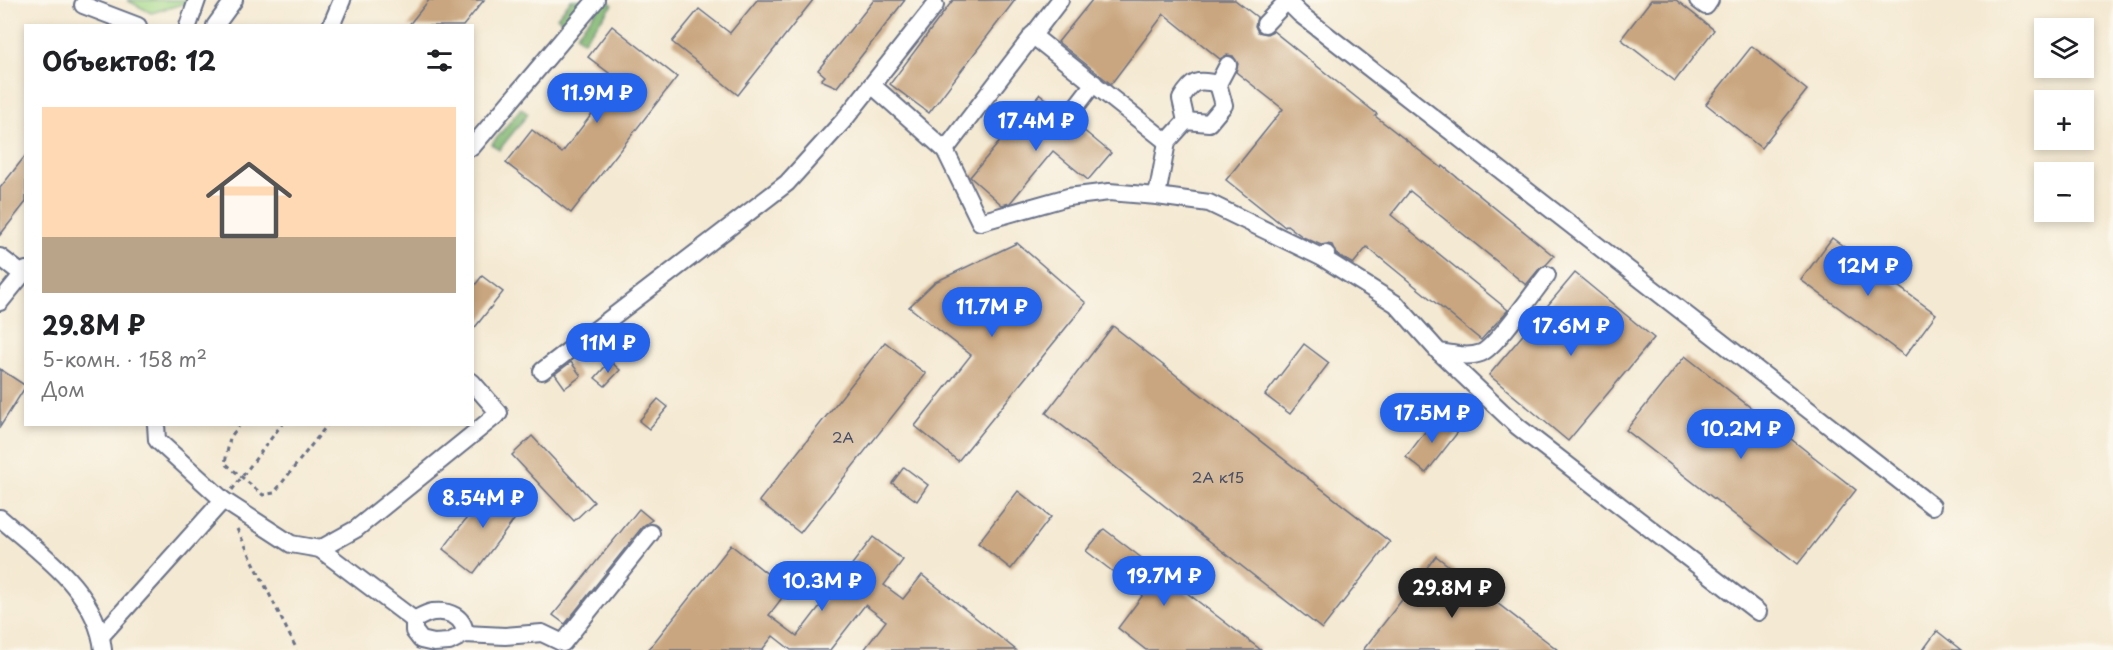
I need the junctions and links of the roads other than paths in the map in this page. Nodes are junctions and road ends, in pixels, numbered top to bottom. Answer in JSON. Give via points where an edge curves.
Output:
{"nodes":[{"id":1,"x":197,"y":0,"type":"edge"},
{"id":2,"x":234,"y":0,"type":"edge"},
{"id":3,"x":342,"y":0,"type":"edge"},
{"id":4,"x":596,"y":0,"type":"edge"},
{"id":5,"x":1287,"y":0,"type":"edge"},
{"id":6,"x":1698,"y":0,"type":"edge"},
{"id":7,"x":1710,"y":0,"type":"edge"},
{"id":8,"x":934,"y":2,"type":"edge"},
{"id":9,"x":1053,"y":2,"type":"edge"},
{"id":10,"x":83,"y":5,"type":"dead end"},
{"id":11,"x":133,"y":24,"type":"edge"},
{"id":12,"x":189,"y":24,"type":"edge"},
{"id":13,"x":216,"y":24,"type":"edge"},
{"id":14,"x":332,"y":24,"type":"edge"},
{"id":15,"x":1265,"y":24,"type":"dead end"},
{"id":16,"x":1032,"y":35,"type":"junction"},
{"id":17,"x":1228,"y":65,"type":"dead end"},
{"id":18,"x":1094,"y":83,"type":"junction"},
{"id":19,"x":1218,"y":84,"type":"junction"},
{"id":20,"x":872,"y":85,"type":"junction"},
{"id":21,"x":1068,"y":117,"type":"dead end"},
{"id":22,"x":1186,"y":121,"type":"junction"},
{"id":23,"x":1167,"y":142,"type":"junction"},
{"id":24,"x":474,"y":145,"type":"edge"},
{"id":25,"x":945,"y":150,"type":"junction"},
{"id":26,"x":1157,"y":196,"type":"junction"},
{"id":27,"x":0,"y":257,"type":"edge"},
{"id":28,"x":24,"y":272,"type":"edge"},
{"id":29,"x":1547,"y":275,"type":"dead end"},
{"id":30,"x":0,"y":302,"type":"edge"},
{"id":31,"x":1439,"y":352,"type":"junction"},
{"id":32,"x":542,"y":371,"type":"dead end"},
{"id":33,"x":474,"y":384,"type":"edge"},
{"id":34,"x":156,"y":426,"type":"edge"},
{"id":35,"x":223,"y":500,"type":"junction"},
{"id":36,"x":1932,"y":506,"type":"dead end"},
{"id":37,"x":0,"y":518,"type":"edge"},
{"id":38,"x":651,"y":533,"type":"dead end"},
{"id":39,"x":320,"y":549,"type":"junction"},
{"id":40,"x":1758,"y":612,"type":"dead end"},
{"id":41,"x":414,"y":620,"type":"junction"},
{"id":42,"x":465,"y":634,"type":"junction"},
{"id":43,"x":102,"y":643,"type":"edge"},
{"id":44,"x":417,"y":645,"type":"edge"},
{"id":45,"x":561,"y":646,"type":"edge"}],
"edges":[{"from":1,"to":12,"type":"street"},
{"from":2,"to":13,"type":"street"},
{"from":3,"to":14,"type":"street"},
{"from":4,"to":24,"type":"street"},
{"from":5,"to":15,"type":"street"},
{"from":5,"to":36,"type":"street"},
{"from":6,"to":7,"type":"street","via":[[1706,6]]},
{"from":8,"to":20,"type":"street"},
{"from":9,"to":16,"type":"street"},
{"from":10,"to":11,"type":"street"},
{"from":16,"to":18,"type":"street"},
{"from":16,"to":25,"type":"street"},
{"from":17,"to":19,"type":"street"},
{"from":18,"to":21,"type":"street"},
{"from":18,"to":23,"type":"street"},
{"from":19,"to":22,"type":"street","via":[[1224,105],[1209,123]]},
{"from":19,"to":22,"type":"street","via":[[1202,80],[1188,87],[1181,99]]},
{"from":20,"to":25,"type":"street"},
{"from":20,"to":32,"type":"street","via":[[787,183]]},
{"from":22,"to":23,"type":"street"},
{"from":23,"to":26,"type":"street"},
{"from":25,"to":26,"type":"street","via":[[980,222],[1068,197],[1108,192]]},
{"from":26,"to":31,"type":"street","via":[[1209,203],[1324,256],[1396,304]]},
{"from":27,"to":28,"type":"street"},
{"from":28,"to":30,"type":"street"},
{"from":29,"to":31,"type":"street","via":[[1503,332],[1482,352],[1467,356]]},
{"from":31,"to":40,"type":"street","via":[[1517,426]]},
{"from":33,"to":39,"type":"street","via":[[499,413],[356,529]]},
{"from":34,"to":35,"type":"street","via":[[157,441]]},
{"from":35,"to":39,"type":"street","via":[[291,544]]},
{"from":35,"to":43,"type":"street"},
{"from":37,"to":43,"type":"street","via":[[69,579],[93,613]]},
{"from":38,"to":45,"type":"street"},
{"from":39,"to":41,"type":"street"},
{"from":41,"to":42,"type":"street","via":[[431,612],[446,612],[459,617]]},
{"from":41,"to":44,"type":"street"},
{"from":42,"to":44,"type":"street","via":[[449,642]]},
{"from":42,"to":45,"type":"street","via":[[542,633]]}]}
